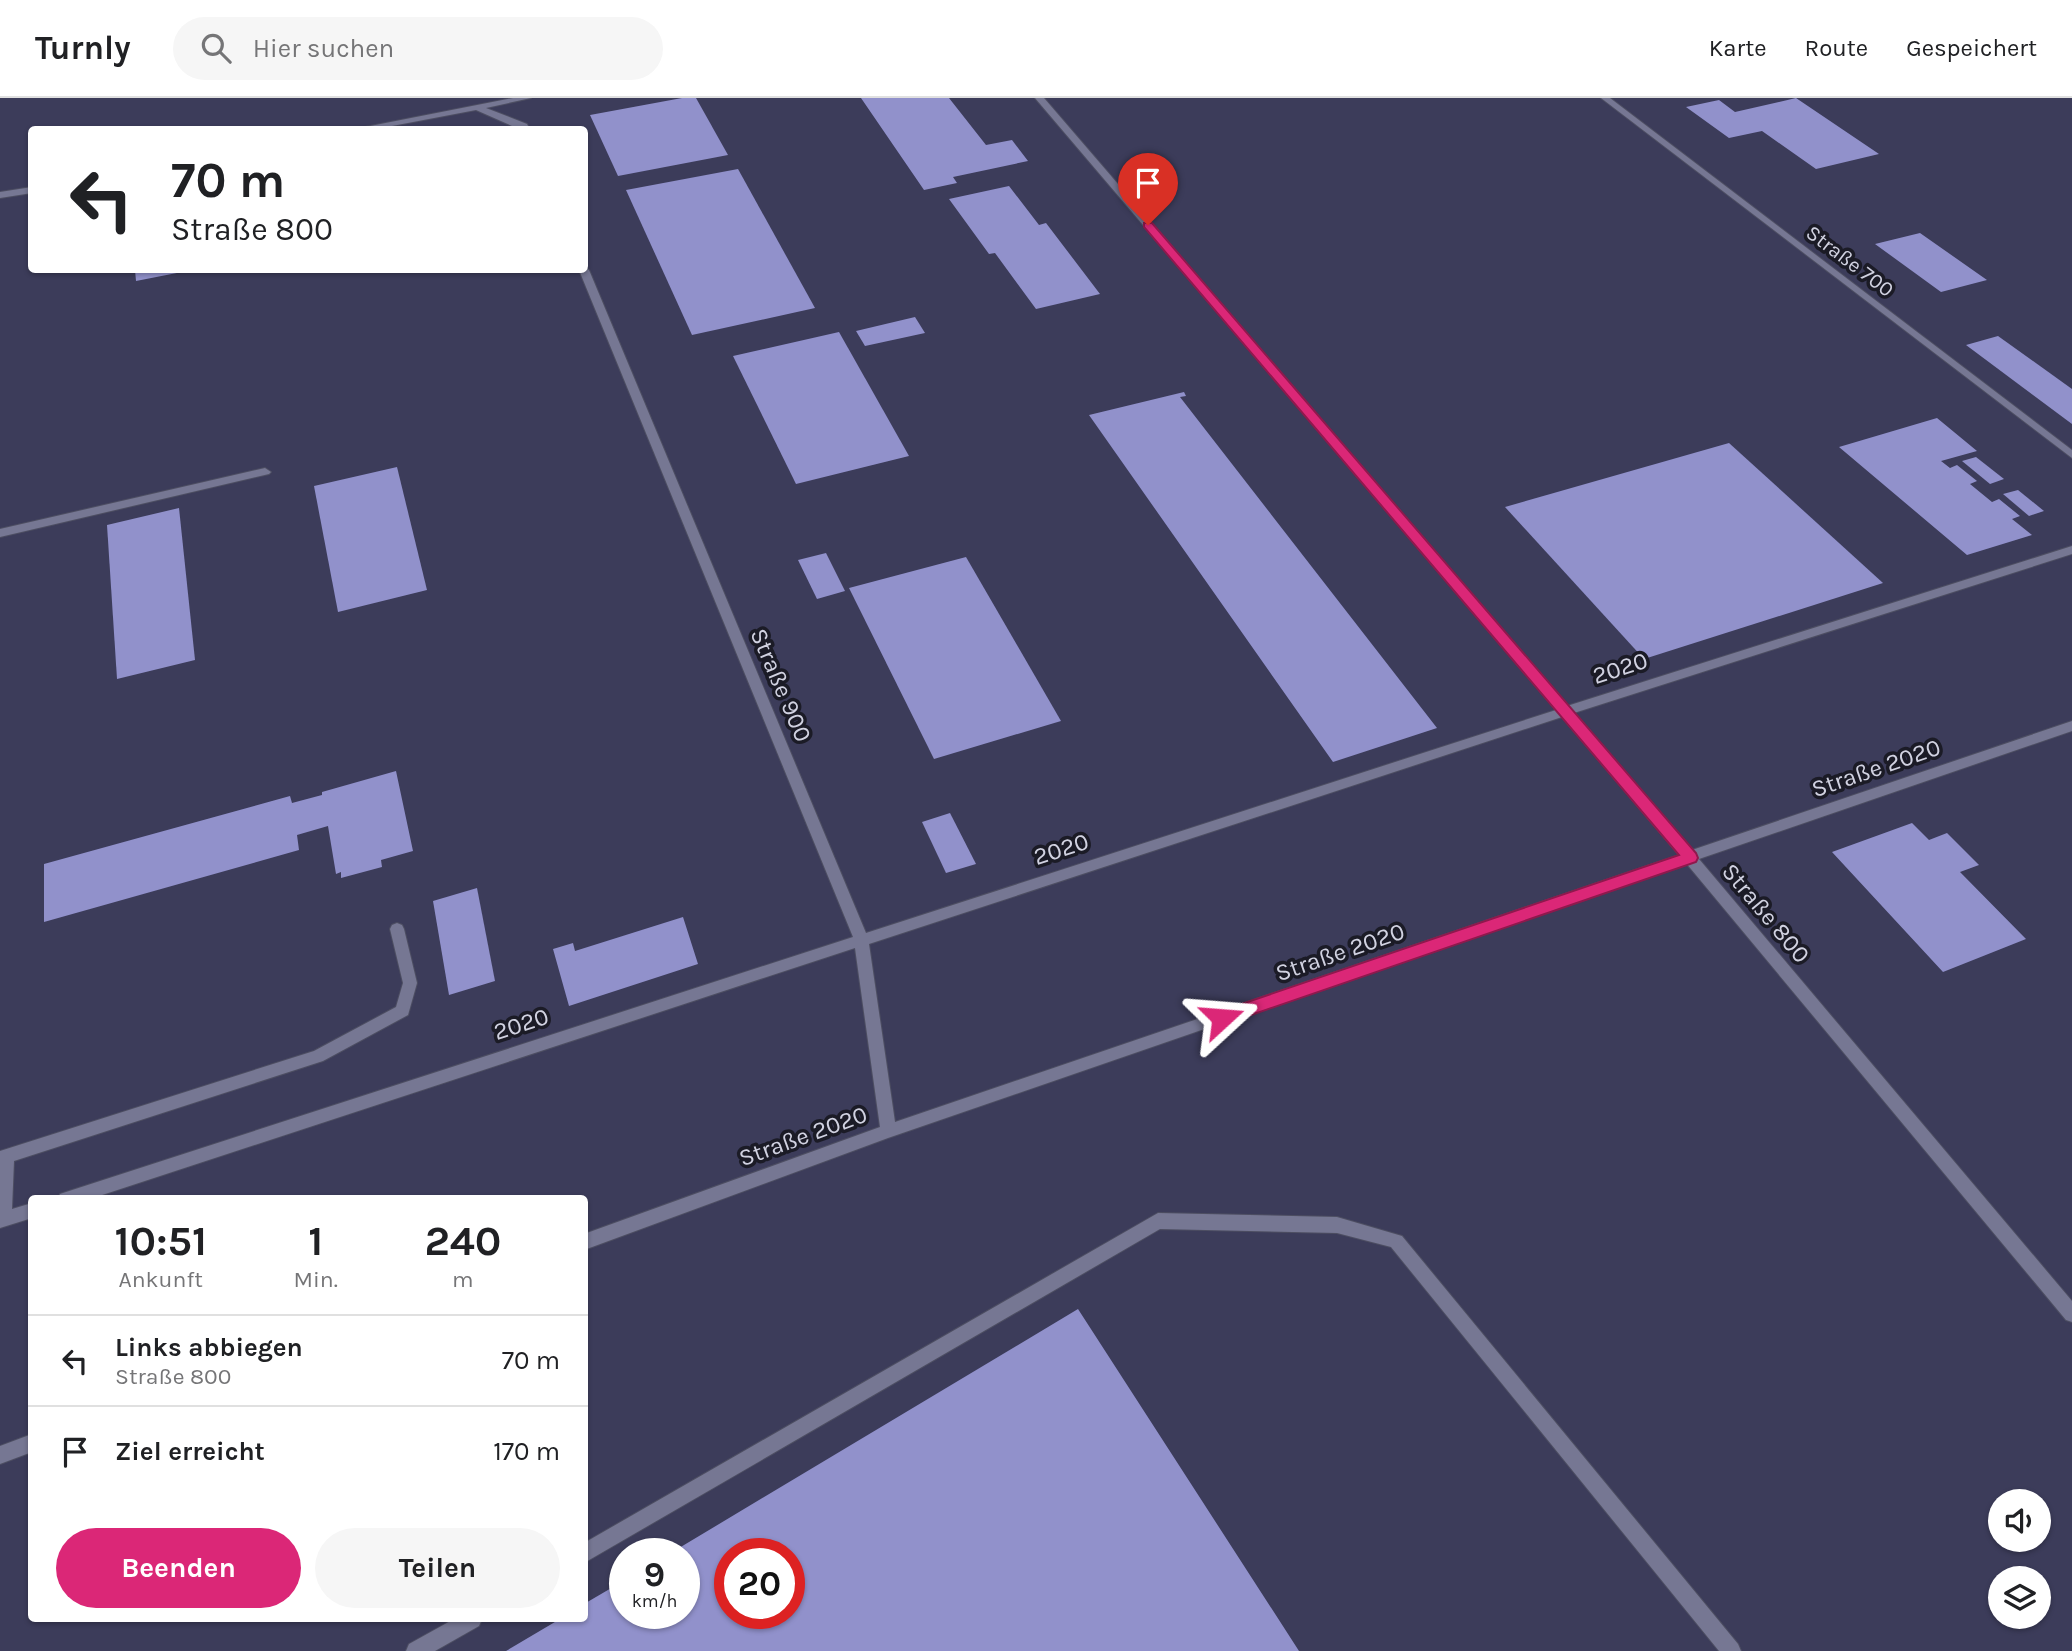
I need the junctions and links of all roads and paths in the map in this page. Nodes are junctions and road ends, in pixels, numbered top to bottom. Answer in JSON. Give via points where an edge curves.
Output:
{"nodes":[{"id":1,"x":527,"y":98,"type":"edge"},
{"id":2,"x":1040,"y":98,"type":"edge"},
{"id":3,"x":1605,"y":98,"type":"edge"},
{"id":4,"x":474,"y":102,"type":"edge"},
{"id":5,"x":371,"y":126,"type":"edge"},
{"id":6,"x":524,"y":126,"type":"edge"},
{"id":7,"x":28,"y":191,"type":"edge"},
{"id":8,"x":0,"y":195,"type":"edge"},
{"id":9,"x":585,"y":273,"type":"edge"},
{"id":10,"x":2072,"y":455,"type":"edge"},
{"id":11,"x":265,"y":472,"type":"dead end"},
{"id":12,"x":0,"y":533,"type":"edge"},
{"id":13,"x":2072,"y":550,"type":"edge"},
{"id":14,"x":1565,"y":711,"type":"junction"},
{"id":15,"x":2072,"y":726,"type":"edge"},
{"id":16,"x":1690,"y":858,"type":"junction"},
{"id":17,"x":397,"y":929,"type":"dead end"},
{"id":18,"x":862,"y":939,"type":"junction"},
{"id":19,"x":888,"y":1131,"type":"junction"},
{"id":20,"x":78,"y":1195,"type":"edge"},
{"id":21,"x":28,"y":1211,"type":"edge"},
{"id":22,"x":1,"y":1220,"type":"edge"},
{"id":23,"x":588,"y":1241,"type":"edge"},
{"id":24,"x":2072,"y":1314,"type":"edge"},
{"id":25,"x":28,"y":1444,"type":"edge"},
{"id":26,"x":0,"y":1455,"type":"edge"},
{"id":27,"x":588,"y":1552,"type":"edge"},
{"id":28,"x":467,"y":1622,"type":"edge"},
{"id":29,"x":416,"y":1651,"type":"edge"},
{"id":30,"x":1731,"y":1651,"type":"edge"}],
"edges":[{"from":1,"to":4,"type":"lane"},
{"from":2,"to":14,"type":"lane","name":"Straße 800"},
{"from":3,"to":10,"type":"lane","name":"Straße 700"},
{"from":4,"to":5,"type":"lane"},
{"from":4,"to":6,"type":"lane"},
{"from":7,"to":8,"type":"lane"},
{"from":9,"to":18,"type":"lane","name":"Straße 900"},
{"from":11,"to":12,"type":"lane"},
{"from":13,"to":14,"type":"lane","name":"2020"},
{"from":14,"to":16,"type":"lane","name":"Straße 800"},
{"from":14,"to":18,"type":"lane","name":"2020"},
{"from":15,"to":16,"type":"lane","name":"Straße 2020"},
{"from":16,"to":19,"type":"lane","name":"Straße 2020"},
{"from":16,"to":24,"type":"lane","name":"Straße 800"},
{"from":17,"to":22,"type":"lane","via":[[410,984],[403,1011],[318,1056],[6,1156]]},
{"from":18,"to":19,"type":"lane","name":"Straße 900"},
{"from":18,"to":20,"type":"lane","name":"2020"},
{"from":19,"to":23,"type":"lane","name":"Straße 2020"},
{"from":21,"to":22,"type":"lane"},
{"from":25,"to":26,"type":"lane"},
{"from":27,"to":30,"type":"lane","via":[[1158,1221],[1336,1225],[1396,1241]]},
{"from":28,"to":29,"type":"lane"}]}
